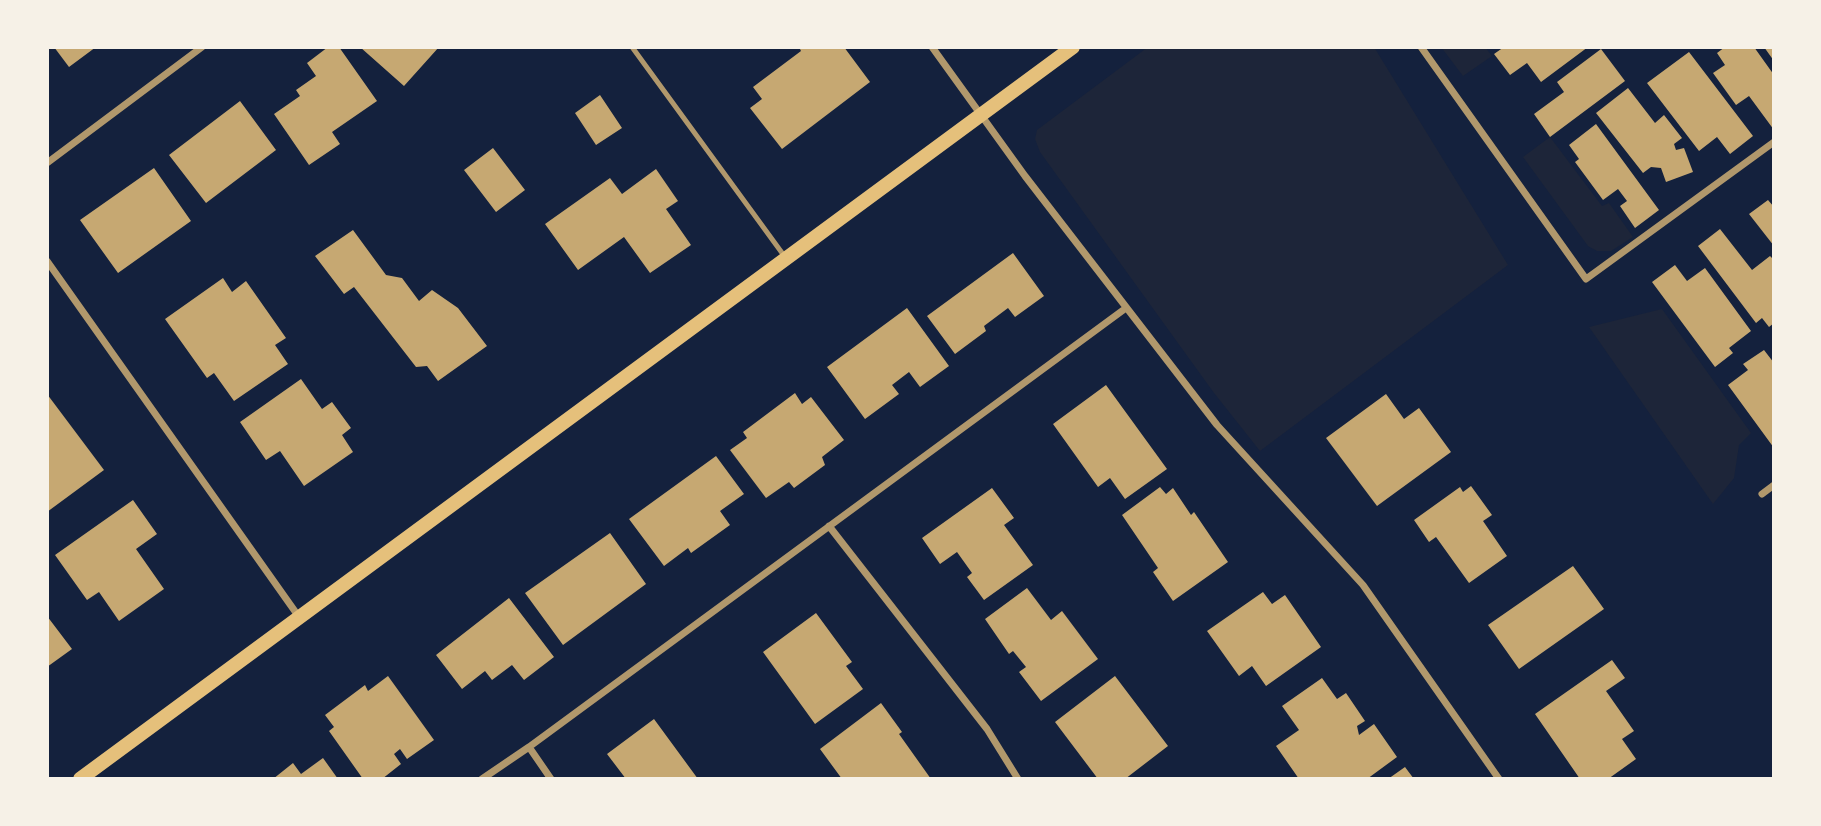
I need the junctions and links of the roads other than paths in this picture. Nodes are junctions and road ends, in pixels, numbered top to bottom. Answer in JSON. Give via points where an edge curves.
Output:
{"nodes":[{"id":1,"x":202,"y":47,"type":"edge"},
{"id":2,"x":632,"y":47,"type":"edge"},
{"id":3,"x":932,"y":47,"type":"edge"},
{"id":4,"x":1073,"y":47,"type":"edge"},
{"id":5,"x":1421,"y":47,"type":"edge"},
{"id":6,"x":980,"y":115,"type":"junction"},
{"id":7,"x":1774,"y":142,"type":"edge"},
{"id":8,"x":47,"y":163,"type":"edge"},
{"id":9,"x":786,"y":260,"type":"junction"},
{"id":10,"x":47,"y":261,"type":"edge"},
{"id":11,"x":1126,"y":308,"type":"junction"},
{"id":12,"x":1774,"y":485,"type":"edge"},
{"id":13,"x":1762,"y":494,"type":"dead end"},
{"id":14,"x":829,"y":526,"type":"junction"},
{"id":15,"x":299,"y":617,"type":"junction"},
{"id":16,"x":529,"y":747,"type":"junction"},
{"id":17,"x":80,"y":779,"type":"edge"},
{"id":18,"x":482,"y":779,"type":"edge"},
{"id":19,"x":551,"y":779,"type":"edge"},
{"id":20,"x":1018,"y":779,"type":"edge"},
{"id":21,"x":1499,"y":779,"type":"edge"}],
"edges":[{"from":1,"to":8,"type":"street"},
{"from":2,"to":9,"type":"lane"},
{"from":3,"to":6,"type":"street"},
{"from":4,"to":6,"type":"main road"},
{"from":5,"to":7,"type":"street","via":[[1586,279]]},
{"from":6,"to":9,"type":"main road"},
{"from":6,"to":11,"type":"street"},
{"from":9,"to":15,"type":"main road"},
{"from":10,"to":15,"type":"street"},
{"from":11,"to":14,"type":"street"},
{"from":11,"to":21,"type":"street","via":[[1217,425],[1363,585]]},
{"from":12,"to":13,"type":"street"},
{"from":14,"to":16,"type":"street"},
{"from":14,"to":20,"type":"street","via":[[987,729]]},
{"from":15,"to":17,"type":"main road"},
{"from":16,"to":18,"type":"street"},
{"from":16,"to":19,"type":"street"}]}
